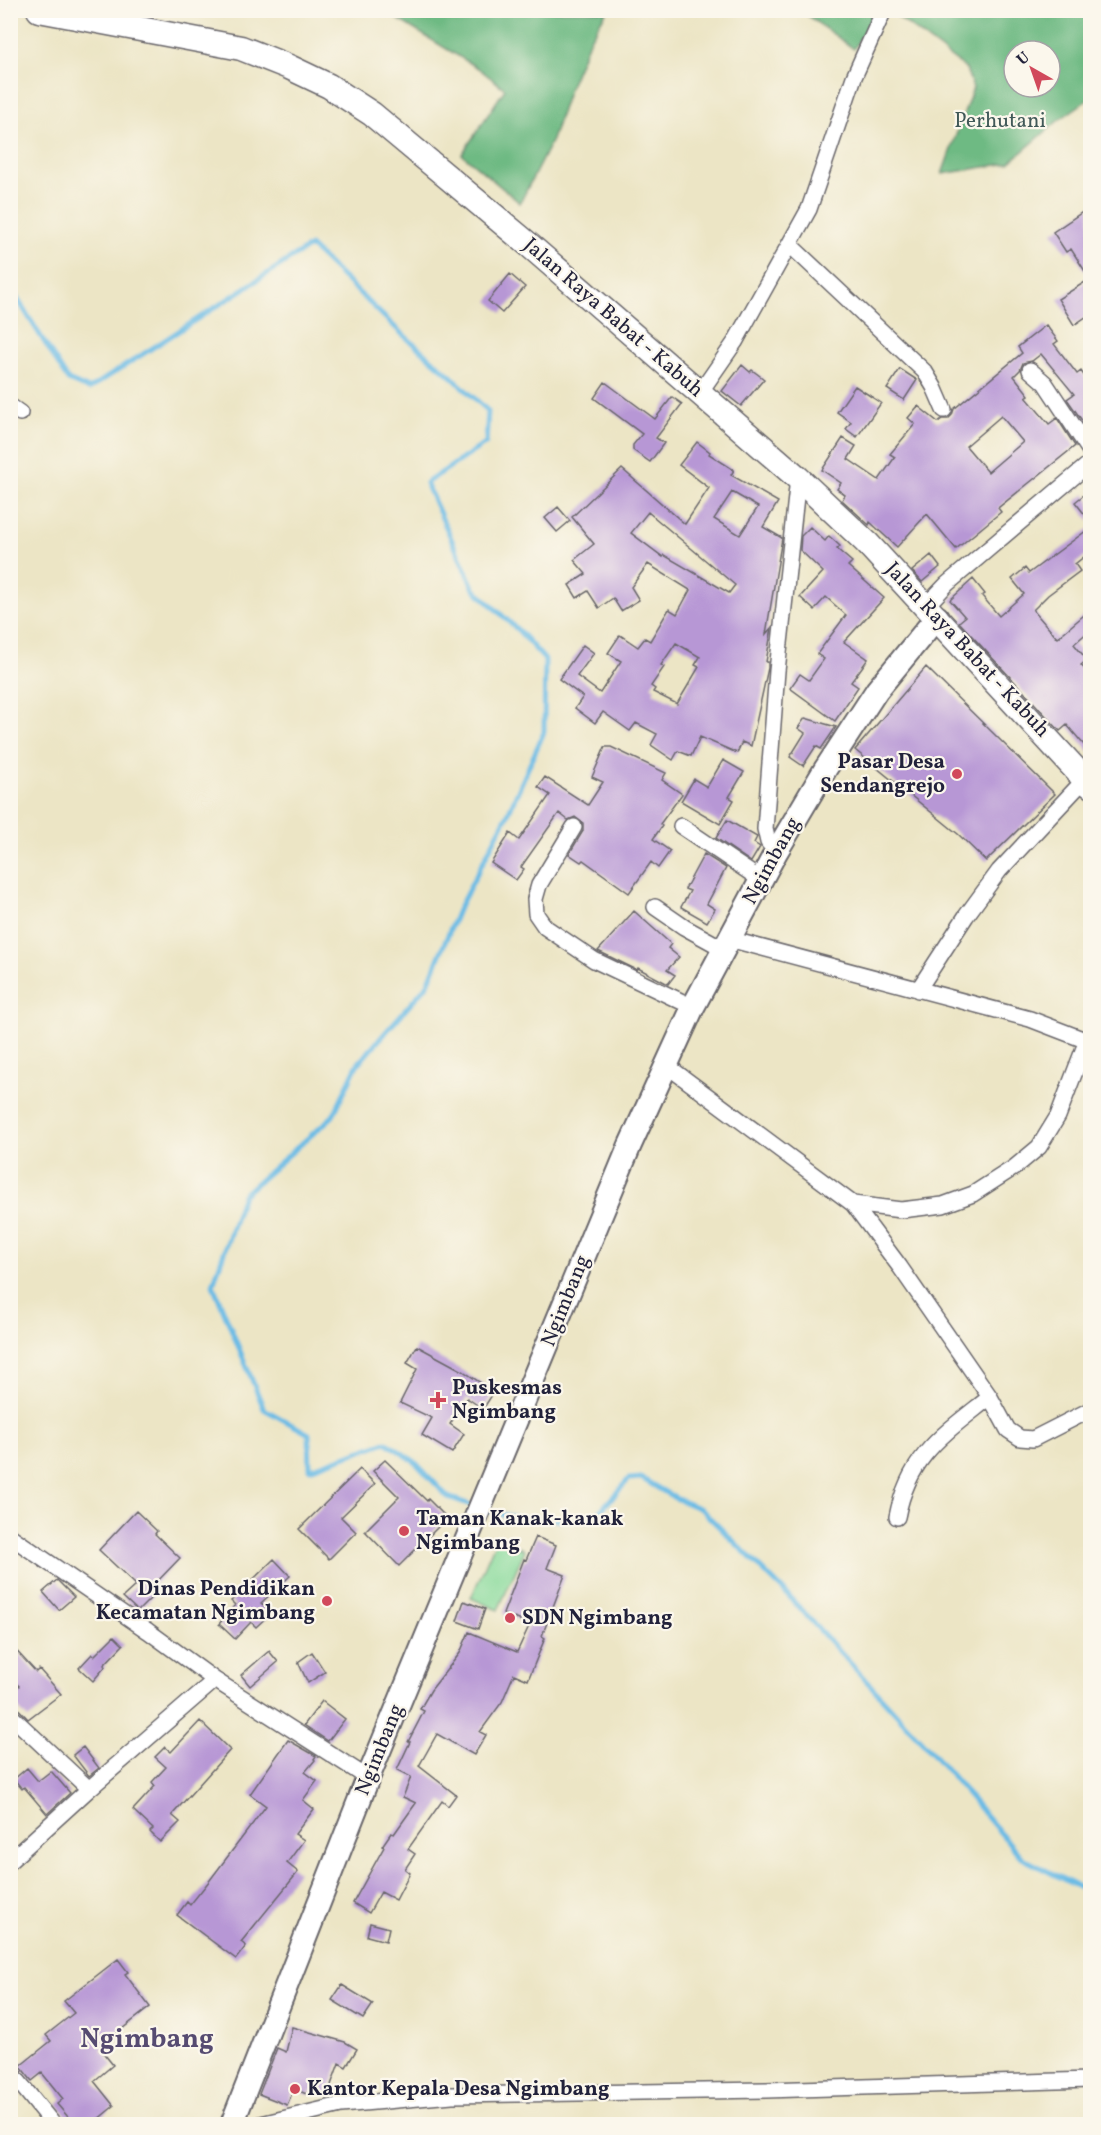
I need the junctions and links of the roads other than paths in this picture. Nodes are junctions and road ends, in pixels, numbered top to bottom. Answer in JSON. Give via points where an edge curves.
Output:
{"nodes":[{"id":1,"x":39,"y":10,"type":"edge"},
{"id":2,"x":884,"y":10,"type":"edge"},
{"id":3,"x":790,"y":245,"type":"junction"},
{"id":4,"x":1030,"y":370,"type":"dead end"},
{"id":5,"x":699,"y":394,"type":"junction"},
{"id":6,"x":944,"y":410,"type":"dead end"},
{"id":7,"x":1090,"y":451,"type":"edge"},
{"id":8,"x":1088,"y":472,"type":"edge"},
{"id":9,"x":798,"y":478,"type":"junction"},
{"id":10,"x":932,"y":611,"type":"junction"},
{"id":11,"x":1088,"y":782,"type":"edge"},
{"id":12,"x":681,"y":826,"type":"dead end"},
{"id":13,"x":574,"y":827,"type":"dead end"},
{"id":14,"x":776,"y":852,"type":"junction"},
{"id":15,"x":761,"y":879,"type":"junction"},
{"id":16,"x":655,"y":907,"type":"dead end"},
{"id":17,"x":726,"y":944,"type":"junction"},
{"id":18,"x":918,"y":990,"type":"junction"},
{"id":19,"x":693,"y":1007,"type":"junction"},
{"id":20,"x":1089,"y":1041,"type":"edge"},
{"id":21,"x":666,"y":1065,"type":"junction"},
{"id":22,"x":853,"y":1204,"type":"junction"},
{"id":23,"x":990,"y":1397,"type":"junction"},
{"id":24,"x":1090,"y":1410,"type":"edge"},
{"id":25,"x":897,"y":1517,"type":"dead end"},
{"id":26,"x":10,"y":1536,"type":"edge"},
{"id":27,"x":215,"y":1680,"type":"junction"},
{"id":28,"x":10,"y":1714,"type":"edge"},
{"id":29,"x":368,"y":1778,"type":"junction"},
{"id":30,"x":89,"y":1789,"type":"junction"},
{"id":31,"x":10,"y":1862,"type":"edge"},
{"id":32,"x":10,"y":2071,"type":"edge"},
{"id":33,"x":1090,"y":2080,"type":"edge"},
{"id":34,"x":53,"y":2124,"type":"edge"},
{"id":35,"x":232,"y":2124,"type":"edge"},
{"id":36,"x":261,"y":2124,"type":"edge"}],
"edges":[{"from":1,"to":5,"type":"main road","name":"Jalan Raya Babat - Kabuh","via":[[241,48],[329,86],[372,114]]},
{"from":2,"to":3,"type":"street","via":[[854,77],[809,209]]},
{"from":3,"to":5,"type":"street","via":[[735,342]]},
{"from":3,"to":6,"type":"street","via":[[925,372]]},
{"from":4,"to":7,"type":"street","via":[[1045,383]]},
{"from":5,"to":9,"type":"main road","name":"Jalan Raya Babat - Kabuh"},
{"from":8,"to":10,"type":"street","via":[[947,584]]},
{"from":9,"to":10,"type":"main road","name":"Jalan Raya Babat - Kabuh"},
{"from":9,"to":14,"type":"street","via":[[765,829]]},
{"from":10,"to":11,"type":"main road","name":"Jalan Raya Babat - Kabuh"},
{"from":10,"to":14,"type":"street","name":"Ngimbang","via":[[826,768]]},
{"from":11,"to":18,"type":"street","via":[[999,871]]},
{"from":12,"to":15,"type":"street"},
{"from":13,"to":19,"type":"street","via":[[539,885],[536,915],[545,927],[594,960]]},
{"from":14,"to":15,"type":"street","name":"Ngimbang"},
{"from":15,"to":17,"type":"street","name":"Ngimbang"},
{"from":16,"to":17,"type":"street","via":[[684,927]]},
{"from":17,"to":18,"type":"street"},
{"from":17,"to":19,"type":"street","name":"Ngimbang"},
{"from":18,"to":20,"type":"street","via":[[1030,1019]]},
{"from":19,"to":21,"type":"street","name":"Ngimbang"},
{"from":20,"to":22,"type":"street","via":[[1058,1116],[1039,1147],[1015,1167],[973,1194],[944,1205],[902,1210]]},
{"from":21,"to":22,"type":"street"},
{"from":21,"to":29,"type":"street","name":"Ngimbang"},
{"from":22,"to":23,"type":"street"},
{"from":23,"to":24,"type":"street","via":[[1008,1430],[1020,1438],[1033,1439]]},
{"from":23,"to":25,"type":"street","via":[[926,1451],[910,1476]]},
{"from":26,"to":27,"type":"street"},
{"from":27,"to":29,"type":"street"},
{"from":27,"to":30,"type":"street"},
{"from":28,"to":30,"type":"street"},
{"from":29,"to":35,"type":"street","name":"Ngimbang"},
{"from":30,"to":31,"type":"street"},
{"from":32,"to":34,"type":"street"},
{"from":33,"to":36,"type":"street","via":[[452,2095],[341,2105]]}]}
